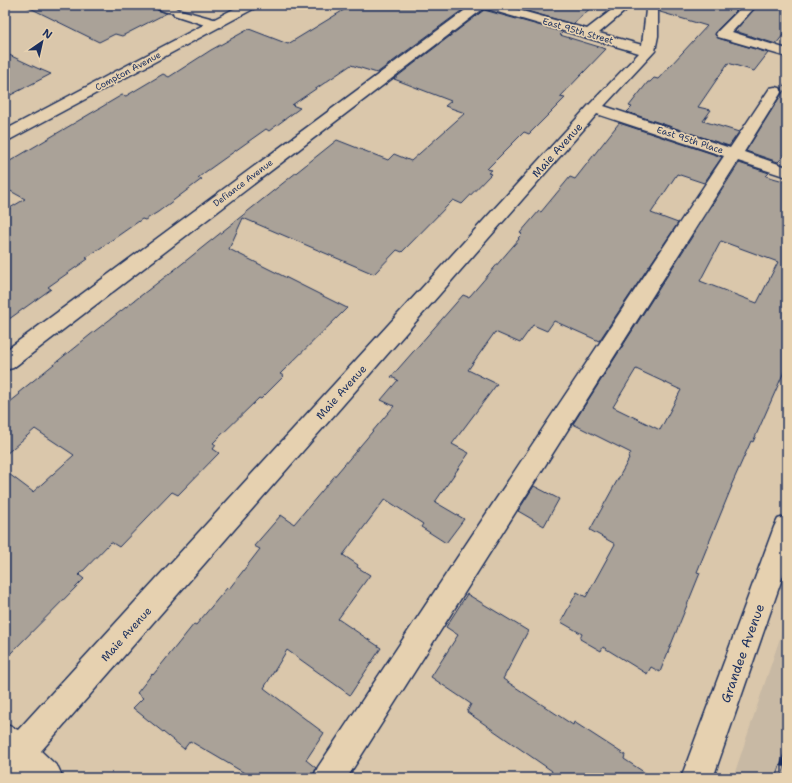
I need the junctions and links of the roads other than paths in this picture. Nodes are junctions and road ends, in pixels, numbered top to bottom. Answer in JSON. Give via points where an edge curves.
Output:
{"nodes":[{"id":1,"x":251,"y":5,"type":"edge"},
{"id":2,"x":480,"y":5,"type":"edge"},
{"id":3,"x":486,"y":5,"type":"edge"},
{"id":4,"x":626,"y":5,"type":"edge"},
{"id":5,"x":654,"y":5,"type":"edge"},
{"id":6,"x":751,"y":5,"type":"edge"},
{"id":7,"x":170,"y":9,"type":"edge"},
{"id":8,"x":216,"y":24,"type":"junction"},
{"id":9,"x":589,"y":34,"type":"junction"},
{"id":10,"x":648,"y":50,"type":"junction"},
{"id":11,"x":787,"y":53,"type":"edge"},
{"id":12,"x":775,"y":91,"type":"dead end"},
{"id":13,"x":594,"y":108,"type":"junction"},
{"id":14,"x":5,"y":136,"type":"edge"},
{"id":15,"x":733,"y":154,"type":"junction"},
{"id":16,"x":787,"y":172,"type":"edge"},
{"id":17,"x":5,"y":362,"type":"edge"},
{"id":18,"x":787,"y":527,"type":"edge"},
{"id":19,"x":10,"y":753,"type":"edge"},
{"id":20,"x":47,"y":778,"type":"edge"},
{"id":21,"x":329,"y":778,"type":"edge"},
{"id":22,"x":697,"y":778,"type":"edge"}],
"edges":[{"from":1,"to":8,"type":"street","name":"Compton Avenue"},
{"from":2,"to":17,"type":"street","name":"Defiance Avenue"},
{"from":3,"to":9,"type":"street","name":"East 95th Street"},
{"from":4,"to":9,"type":"street"},
{"from":5,"to":10,"type":"street"},
{"from":6,"to":11,"type":"street","via":[[723,34]]},
{"from":7,"to":8,"type":"street"},
{"from":8,"to":14,"type":"street","name":"Compton Avenue"},
{"from":9,"to":10,"type":"street","name":"East 95th Street"},
{"from":10,"to":13,"type":"street","name":"Maie Avenue"},
{"from":12,"to":15,"type":"street"},
{"from":13,"to":15,"type":"street","name":"East 95th Place"},
{"from":13,"to":19,"type":"street","name":"Maie Avenue"},
{"from":15,"to":16,"type":"street","name":"East 95th Place"},
{"from":15,"to":21,"type":"street"},
{"from":18,"to":22,"type":"street","name":"Grandee Avenue"},
{"from":19,"to":20,"type":"street"}]}
